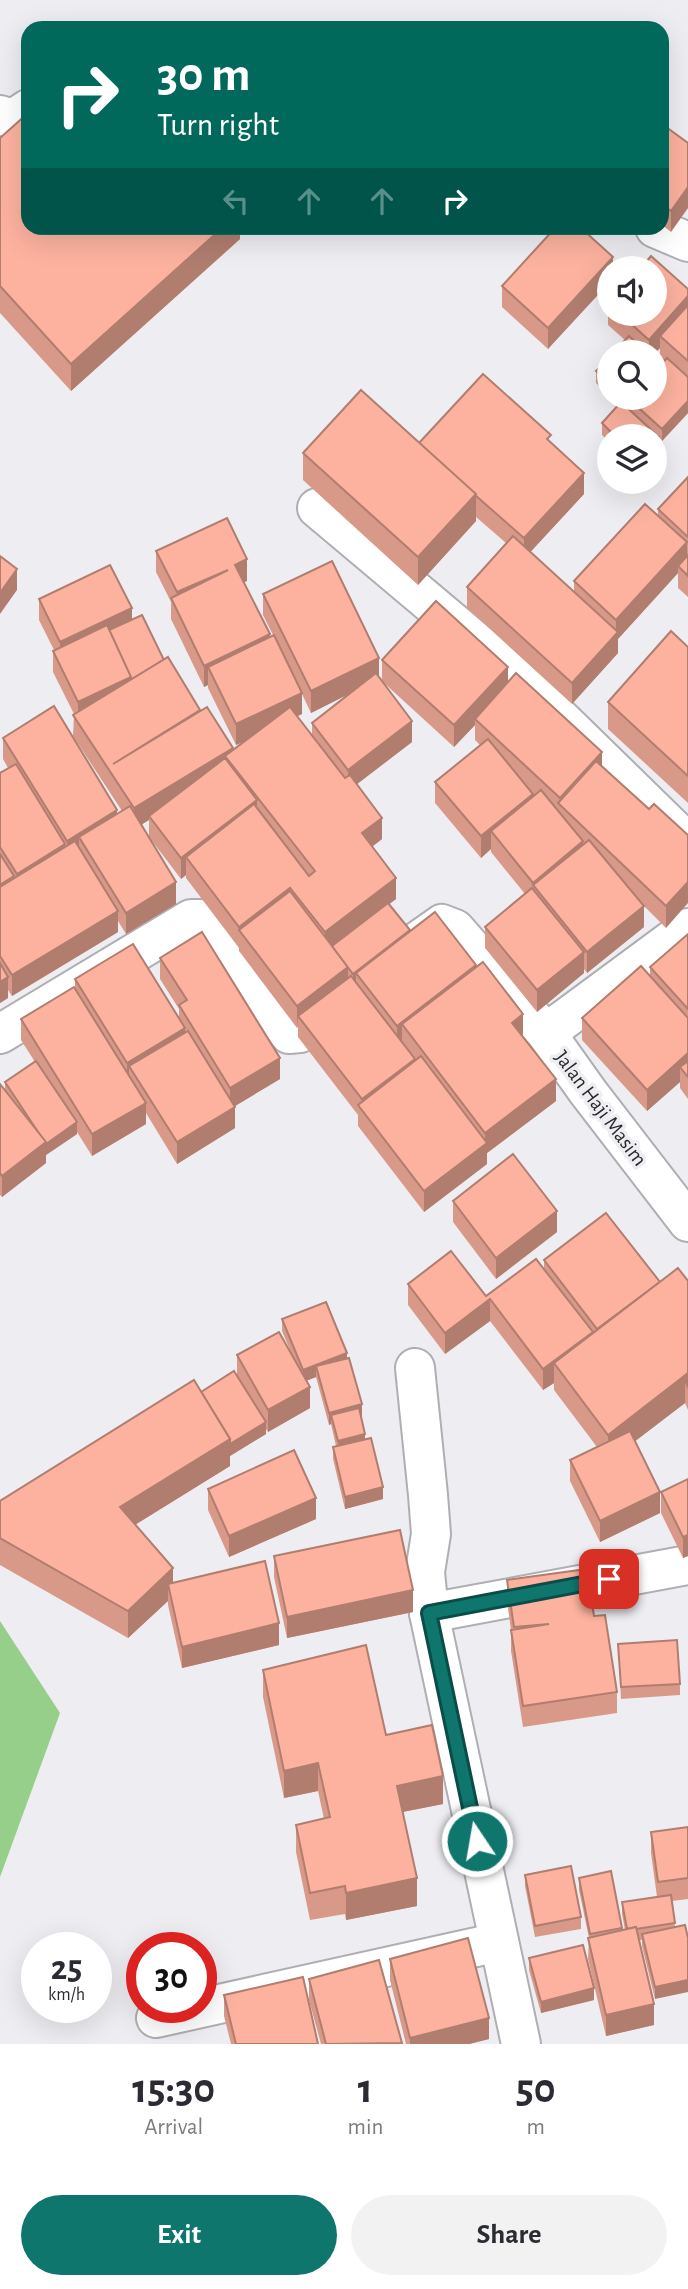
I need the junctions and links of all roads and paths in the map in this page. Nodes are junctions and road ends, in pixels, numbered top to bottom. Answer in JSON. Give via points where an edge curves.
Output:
{"nodes":[{"id":1,"x":0,"y":115,"type":"edge"},
{"id":2,"x":21,"y":115,"type":"edge"},
{"id":3,"x":669,"y":234,"type":"edge"},
{"id":4,"x":688,"y":242,"type":"edge"},
{"id":5,"x":317,"y":508,"type":"dead end"},
{"id":6,"x":688,"y":843,"type":"edge"},
{"id":7,"x":688,"y":928,"type":"edge"},
{"id":8,"x":546,"y":1033,"type":"junction"},
{"id":9,"x":0,"y":1034,"type":"edge"},
{"id":10,"x":688,"y":1222,"type":"edge"},
{"id":11,"x":415,"y":1368,"type":"dead end"},
{"id":12,"x":688,"y":1565,"type":"edge"},
{"id":13,"x":429,"y":1613,"type":"junction"},
{"id":14,"x":499,"y":1942,"type":"junction"},
{"id":15,"x":217,"y":2004,"type":"edge"},
{"id":16,"x":522,"y":2044,"type":"edge"}],
"edges":[{"from":1,"to":2,"type":"street","via":[[13,120]]},
{"from":3,"to":4,"type":"street"},
{"from":5,"to":6,"type":"street","via":[[518,677]]},
{"from":7,"to":8,"type":"street","name":"Jalan Haji Masim"},
{"from":8,"to":9,"type":"street","via":[[455,929],[442,924],[300,1033],[289,1034],[208,924],[191,919]]},
{"from":8,"to":10,"type":"street","name":"Jalan Haji Masim"},
{"from":11,"to":13,"type":"street","via":[[428,1495],[430,1534],[425,1572]]},
{"from":12,"to":13,"type":"street"},
{"from":13,"to":14,"type":"street"},
{"from":14,"to":15,"type":"street"},
{"from":14,"to":16,"type":"street"}]}
